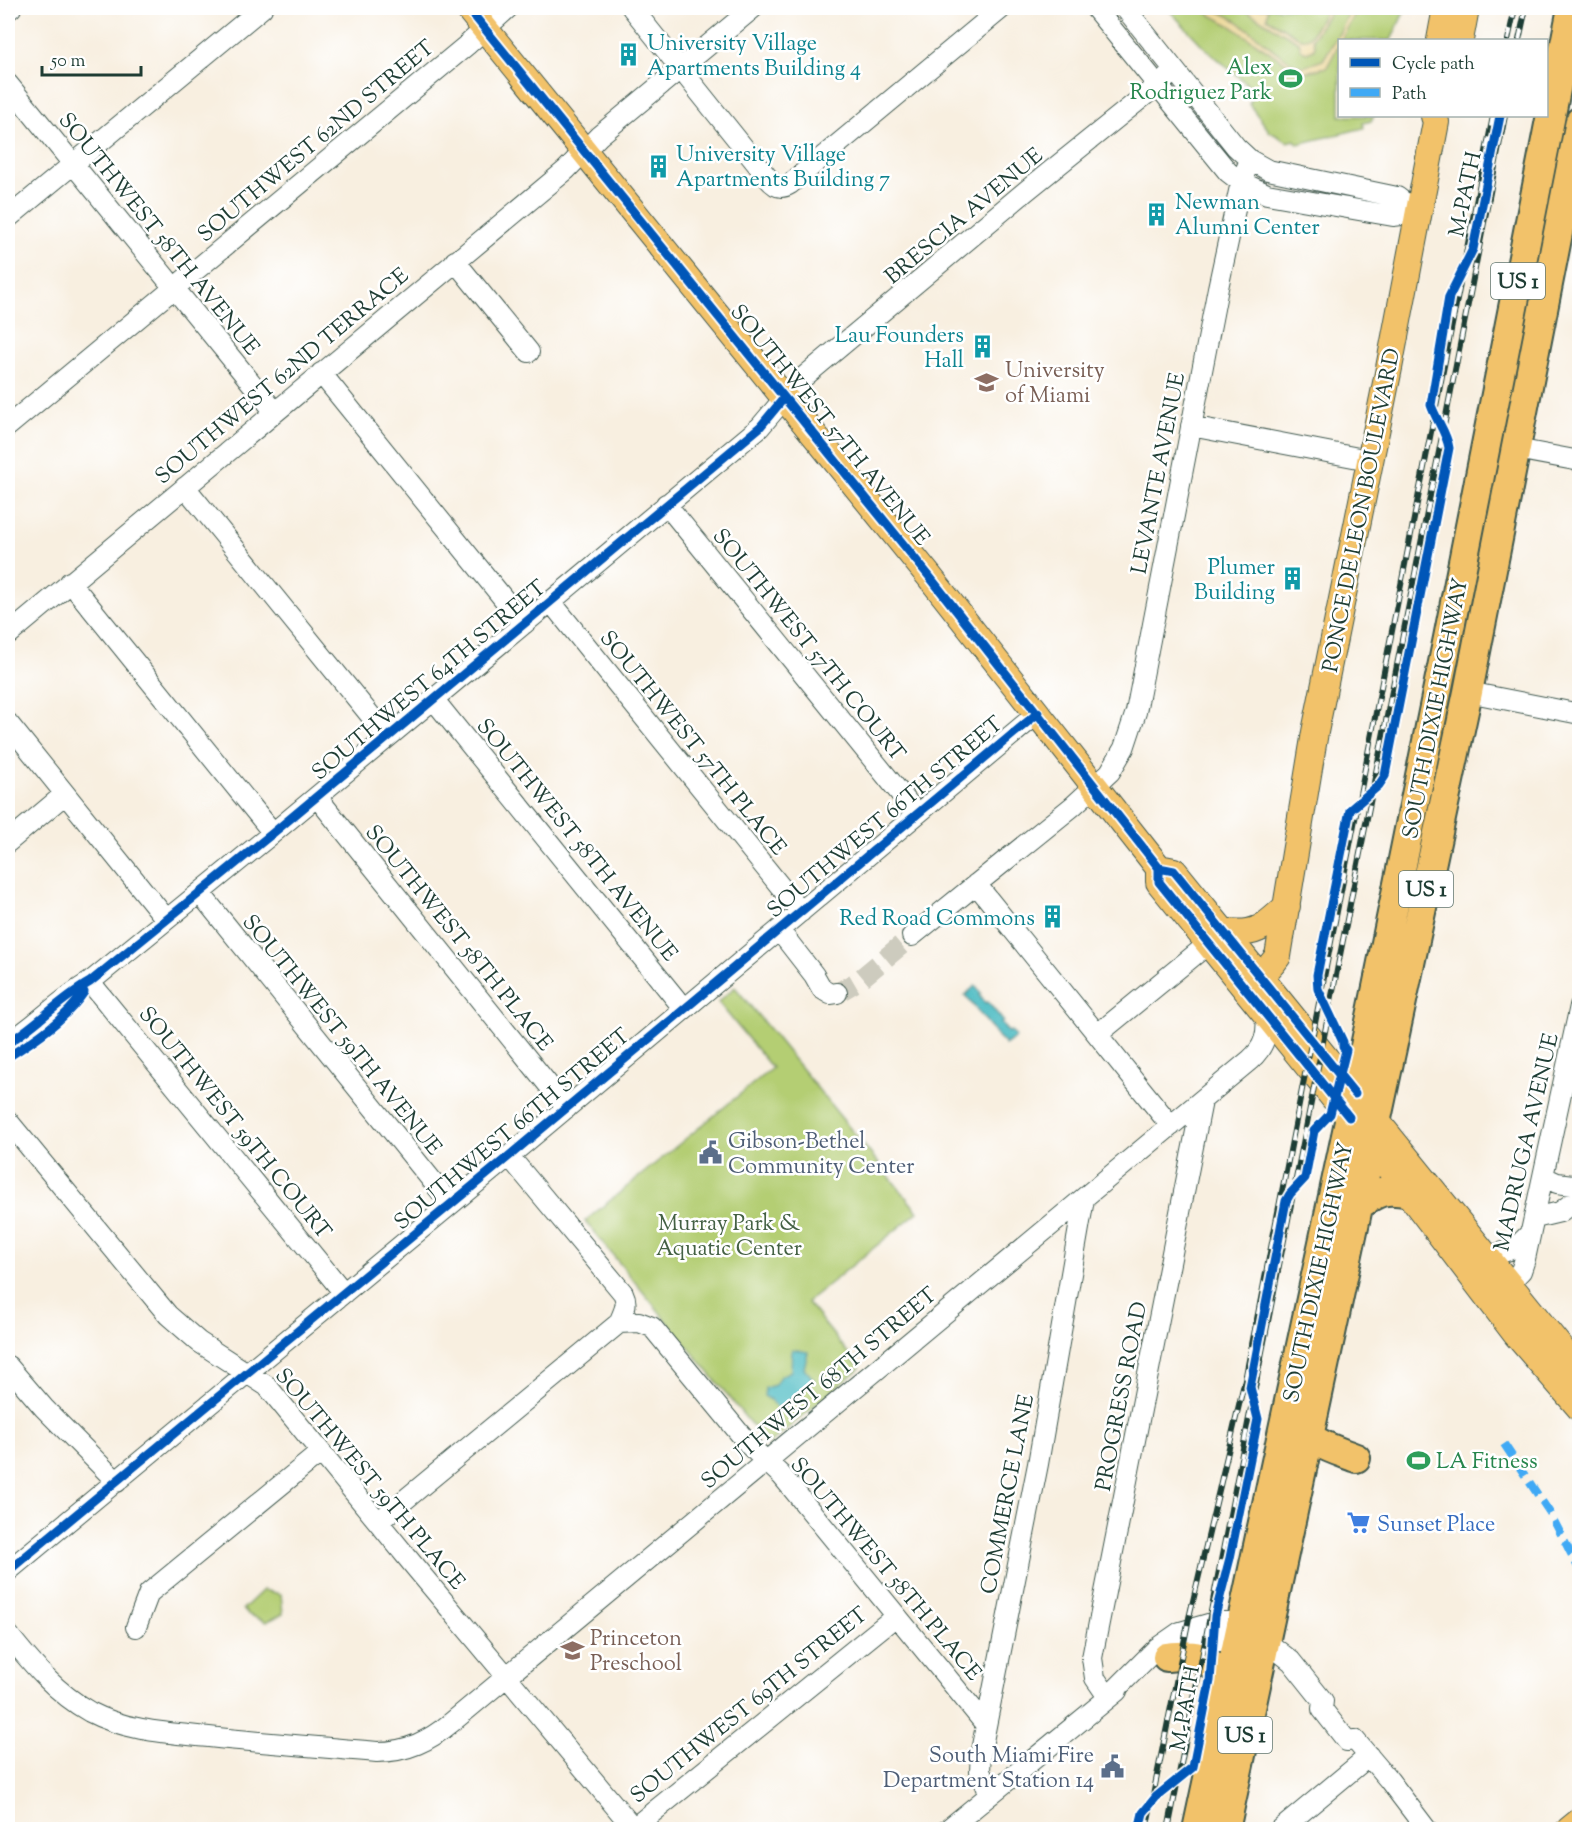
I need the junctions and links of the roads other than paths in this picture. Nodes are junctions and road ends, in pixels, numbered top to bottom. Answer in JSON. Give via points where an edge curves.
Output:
{"nodes":[{"id":1,"x":11,"y":8,"type":"edge"},
{"id":2,"x":262,"y":8,"type":"edge"},
{"id":3,"x":468,"y":8,"type":"edge"},
{"id":4,"x":508,"y":8,"type":"edge"},
{"id":5,"x":632,"y":8,"type":"edge"},
{"id":6,"x":753,"y":8,"type":"edge"},
{"id":7,"x":1002,"y":8,"type":"edge"},
{"id":8,"x":1095,"y":8,"type":"edge"},
{"id":9,"x":1125,"y":8,"type":"edge"},
{"id":10,"x":1446,"y":8,"type":"edge"},
{"id":11,"x":1466,"y":8,"type":"edge"},
{"id":12,"x":1572,"y":8,"type":"edge"},
{"id":13,"x":8,"y":10,"type":"edge"},
{"id":14,"x":485,"y":28,"type":"junction"},
{"id":15,"x":1440,"y":39,"type":"edge"},
{"id":16,"x":1460,"y":39,"type":"edge"},
{"id":17,"x":680,"y":67,"type":"junction"},
{"id":18,"x":1175,"y":71,"type":"junction"},
{"id":19,"x":1560,"y":72,"type":"junction"},
{"id":20,"x":8,"y":84,"type":"edge"},
{"id":21,"x":1157,"y":84,"type":"junction"},
{"id":22,"x":1438,"y":118,"type":"edge"},
{"id":23,"x":1579,"y":126,"type":"edge"},
{"id":24,"x":584,"y":151,"type":"junction"},
{"id":25,"x":1250,"y":160,"type":"junction"},
{"id":26,"x":1542,"y":163,"type":"junction"},
{"id":27,"x":73,"y":164,"type":"junction"},
{"id":28,"x":1241,"y":182,"type":"junction"},
{"id":29,"x":1418,"y":213,"type":"junction"},
{"id":30,"x":8,"y":218,"type":"edge"},
{"id":31,"x":455,"y":261,"type":"junction"},
{"id":32,"x":174,"y":288,"type":"junction"},
{"id":33,"x":529,"y":352,"type":"dead end"},
{"id":34,"x":321,"y":373,"type":"junction"},
{"id":35,"x":1496,"y":396,"type":"junction"},
{"id":36,"x":784,"y":398,"type":"junction"},
{"id":37,"x":275,"y":412,"type":"junction"},
{"id":38,"x":8,"y":426,"type":"edge"},
{"id":39,"x":1191,"y":426,"type":"junction"},
{"id":40,"x":1516,"y":448,"type":"junction"},
{"id":41,"x":1369,"y":460,"type":"junction"},
{"id":42,"x":1580,"y":461,"type":"edge"},
{"id":43,"x":185,"y":487,"type":"junction"},
{"id":44,"x":1478,"y":490,"type":"junction"},
{"id":45,"x":666,"y":504,"type":"junction"},
{"id":46,"x":70,"y":582,"type":"junction"},
{"id":47,"x":551,"y":602,"type":"junction"},
{"id":48,"x":524,"y":624,"type":"junction"},
{"id":49,"x":8,"y":635,"type":"edge"},
{"id":50,"x":1448,"y":638,"type":"junction"},
{"id":51,"x":1468,"y":692,"type":"junction"},
{"id":52,"x":434,"y":700,"type":"junction"},
{"id":53,"x":1038,"y":713,"type":"junction"},
{"id":54,"x":1580,"y":714,"type":"edge"},
{"id":55,"x":8,"y":723,"type":"edge"},
{"id":56,"x":388,"y":737,"type":"junction"},
{"id":57,"x":1428,"y":738,"type":"junction"},
{"id":58,"x":1095,"y":785,"type":"junction"},
{"id":59,"x":65,"y":794,"type":"junction"},
{"id":60,"x":317,"y":797,"type":"junction"},
{"id":61,"x":917,"y":814,"type":"junction"},
{"id":62,"x":273,"y":833,"type":"junction"},
{"id":63,"x":8,"y":842,"type":"edge"},
{"id":64,"x":1160,"y":868,"type":"junction"},
{"id":65,"x":976,"y":884,"type":"junction"},
{"id":66,"x":200,"y":893,"type":"junction"},
{"id":67,"x":1287,"y":906,"type":"junction"},
{"id":68,"x":801,"y":912,"type":"junction"},
{"id":69,"x":166,"y":919,"type":"junction"},
{"id":70,"x":1191,"y":922,"type":"junction"},
{"id":71,"x":779,"y":930,"type":"junction"},
{"id":72,"x":912,"y":936,"type":"tunnel mouth"},
{"id":73,"x":1216,"y":937,"type":"junction"},
{"id":74,"x":1258,"y":975,"type":"junction"},
{"id":75,"x":90,"y":982,"type":"junction"},
{"id":76,"x":837,"y":993,"type":"dead end"},
{"id":77,"x":1580,"y":1006,"type":"edge"},
{"id":78,"x":684,"y":1010,"type":"junction"},
{"id":79,"x":1266,"y":1015,"type":"junction"},
{"id":80,"x":1098,"y":1034,"type":"junction"},
{"id":81,"x":8,"y":1043,"type":"edge"},
{"id":82,"x":1256,"y":1055,"type":"junction"},
{"id":83,"x":8,"y":1057,"type":"edge"},
{"id":84,"x":1300,"y":1057,"type":"junction"},
{"id":85,"x":1202,"y":1101,"type":"junction"},
{"id":86,"x":567,"y":1108,"type":"junction"},
{"id":87,"x":1363,"y":1119,"type":"junction"},
{"id":88,"x":8,"y":1121,"type":"edge"},
{"id":89,"x":1171,"y":1126,"type":"junction"},
{"id":90,"x":509,"y":1156,"type":"junction"},
{"id":91,"x":1544,"y":1177,"type":"junction"},
{"id":92,"x":1580,"y":1186,"type":"edge"},
{"id":93,"x":1409,"y":1193,"type":"junction"},
{"id":94,"x":1580,"y":1197,"type":"edge"},
{"id":95,"x":1084,"y":1199,"type":"junction"},
{"id":96,"x":450,"y":1204,"type":"junction"},
{"id":97,"x":1359,"y":1205,"type":"junction"},
{"id":98,"x":1533,"y":1225,"type":"junction"},
{"id":99,"x":1486,"y":1256,"type":"junction"},
{"id":100,"x":1460,"y":1260,"type":"junction"},
{"id":101,"x":1508,"y":1284,"type":"junction"},
{"id":102,"x":344,"y":1293,"type":"junction"},
{"id":103,"x":1506,"y":1319,"type":"junction"},
{"id":104,"x":619,"y":1323,"type":"junction"},
{"id":105,"x":8,"y":1366,"type":"edge"},
{"id":106,"x":1580,"y":1372,"type":"edge"},
{"id":107,"x":247,"y":1373,"type":"junction"},
{"id":108,"x":1294,"y":1381,"type":"junction"},
{"id":109,"x":1318,"y":1400,"type":"junction"},
{"id":110,"x":1579,"y":1405,"type":"edge"},
{"id":111,"x":1310,"y":1436,"type":"junction"},
{"id":112,"x":321,"y":1452,"type":"junction"},
{"id":113,"x":1356,"y":1458,"type":"junction"},
{"id":114,"x":766,"y":1461,"type":"junction"},
{"id":115,"x":117,"y":1482,"type":"junction"},
{"id":116,"x":1298,"y":1492,"type":"junction"},
{"id":117,"x":378,"y":1522,"type":"junction"},
{"id":118,"x":8,"y":1571,"type":"edge"},
{"id":119,"x":896,"y":1616,"type":"junction"},
{"id":120,"x":136,"y":1627,"type":"dead end"},
{"id":121,"x":1239,"y":1631,"type":"junction"},
{"id":122,"x":8,"y":1634,"type":"edge"},
{"id":123,"x":1265,"y":1641,"type":"junction"},
{"id":124,"x":1167,"y":1657,"type":"junction"},
{"id":125,"x":507,"y":1676,"type":"junction"},
{"id":126,"x":1229,"y":1683,"type":"junction"},
{"id":127,"x":1108,"y":1697,"type":"junction"},
{"id":128,"x":986,"y":1725,"type":"junction"},
{"id":129,"x":1369,"y":1756,"type":"junction"},
{"id":130,"x":990,"y":1795,"type":"junction"},
{"id":131,"x":1580,"y":1821,"type":"edge"},
{"id":132,"x":633,"y":1829,"type":"edge"},
{"id":133,"x":947,"y":1830,"type":"edge"},
{"id":134,"x":1197,"y":1830,"type":"edge"},
{"id":135,"x":1225,"y":1830,"type":"edge"},
{"id":136,"x":1280,"y":1830,"type":"edge"},
{"id":137,"x":1427,"y":1830,"type":"edge"},
{"id":138,"x":1569,"y":1830,"type":"edge"}],
"edges":[{"from":1,"to":13,"type":"street"},
{"from":2,"to":27,"type":"street"},
{"from":3,"to":14,"type":"main road","name":"SOUTHWEST 57TH AVENUE"},
{"from":4,"to":14,"type":"street","name":"SOUTHWEST 62ND STREET"},
{"from":5,"to":17,"type":"street"},
{"from":6,"to":17,"type":"street","name":"SOUTHWEST 62ND TERRACE"},
{"from":7,"to":17,"type":"street","via":[[785,187],[777,187],[768,178]]},
{"from":8,"to":21,"type":"street"},
{"from":9,"to":18,"type":"street"},
{"from":10,"to":15,"type":"main road"},
{"from":11,"to":16,"type":"main road"},
{"from":12,"to":19,"type":"highway","name":"SOUTH DIXIE HIGHWAY","number":"US 1"},
{"from":14,"to":24,"type":"main road","name":"SOUTHWEST 57TH AVENUE"},
{"from":14,"to":32,"type":"street","name":"SOUTHWEST 62ND STREET"},
{"from":17,"to":24,"type":"street","name":"SOUTHWEST 62ND TERRACE"},
{"from":18,"to":21,"type":"street","name":"BRESCIA AVENUE"},
{"from":18,"to":25,"type":"street"},
{"from":19,"to":23,"type":"highway"},
{"from":19,"to":26,"type":"highway","name":"SOUTH DIXIE HIGHWAY","number":"US 1"},
{"from":20,"to":27,"type":"street","name":"SOUTHWEST 58TH AVENUE"},
{"from":21,"to":28,"type":"street","via":[[1228,172]]},
{"from":21,"to":36,"type":"street","name":"BRESCIA AVENUE"},
{"from":22,"to":29,"type":"main road","name":"PONCE DE LEON BOULEVARD"},
{"from":23,"to":26,"type":"highway","via":[[1563,134]]},
{"from":23,"to":40,"type":"highway","name":"SOUTH DIXIE HIGHWAY","number":"US 1"},
{"from":24,"to":31,"type":"street","name":"SOUTHWEST 62ND TERRACE"},
{"from":24,"to":36,"type":"main road","name":"SOUTHWEST 57TH AVENUE"},
{"from":25,"to":28,"type":"street","name":"LEVANTE AVENUE"},
{"from":25,"to":29,"type":"street","via":[[1268,170],[1397,197]]},
{"from":26,"to":35,"type":"highway","name":"SOUTH DIXIE HIGHWAY","number":"US 1"},
{"from":27,"to":30,"type":"street"},
{"from":27,"to":32,"type":"street","name":"SOUTHWEST 58TH AVENUE"},
{"from":28,"to":29,"type":"street","via":[[1267,194],[1393,216]]},
{"from":28,"to":39,"type":"street","name":"LEVANTE AVENUE"},
{"from":29,"to":41,"type":"main road","name":"PONCE DE LEON BOULEVARD"},
{"from":31,"to":33,"type":"street"},
{"from":31,"to":34,"type":"street","name":"SOUTHWEST 62ND TERRACE"},
{"from":32,"to":37,"type":"street","name":"SOUTHWEST 58TH AVENUE"},
{"from":32,"to":38,"type":"street","name":"SOUTHWEST 62ND STREET"},
{"from":34,"to":37,"type":"street","name":"SOUTHWEST 62ND TERRACE"},
{"from":34,"to":48,"type":"street"},
{"from":35,"to":40,"type":"highway","via":[[1505,414],[1505,429]]},
{"from":35,"to":44,"type":"highway","name":"SOUTH DIXIE HIGHWAY","number":"US 1"},
{"from":36,"to":45,"type":"street","name":"SOUTHWEST 64TH STREET","via":[[760,427]]},
{"from":36,"to":53,"type":"main road","name":"SOUTHWEST 57TH AVENUE"},
{"from":37,"to":43,"type":"street","name":"SOUTHWEST 62ND TERRACE"},
{"from":39,"to":41,"type":"street"},
{"from":39,"to":58,"type":"street","name":"LEVANTE AVENUE","via":[[1130,735],[1116,764]]},
{"from":40,"to":42,"type":"street"},
{"from":40,"to":44,"type":"highway","via":[[1503,456]]},
{"from":40,"to":51,"type":"highway","name":"SOUTH DIXIE HIGHWAY","number":"US 1"},
{"from":41,"to":67,"type":"main road","name":"PONCE DE LEON BOULEVARD","via":[[1315,732]]},
{"from":43,"to":46,"type":"street","name":"SOUTHWEST 62ND TERRACE"},
{"from":43,"to":56,"type":"street"},
{"from":44,"to":50,"type":"highway","name":"SOUTH DIXIE HIGHWAY","number":"US 1"},
{"from":45,"to":47,"type":"street","name":"SOUTHWEST 64TH STREET"},
{"from":45,"to":61,"type":"street","name":"SOUTHWEST 57TH COURT"},
{"from":46,"to":49,"type":"street","name":"SOUTHWEST 62ND TERRACE"},
{"from":46,"to":62,"type":"street"},
{"from":47,"to":48,"type":"street","name":"SOUTHWEST 64TH STREET"},
{"from":47,"to":68,"type":"street","name":"SOUTHWEST 57TH PLACE"},
{"from":48,"to":52,"type":"street","name":"SOUTHWEST 64TH STREET"},
{"from":50,"to":51,"type":"highway","via":[[1456,675]]},
{"from":50,"to":57,"type":"highway","name":"SOUTH DIXIE HIGHWAY","number":"US 1"},
{"from":51,"to":54,"type":"street"},
{"from":51,"to":57,"type":"highway","via":[[1452,704]]},
{"from":51,"to":87,"type":"highway","name":"SOUTH DIXIE HIGHWAY","number":"US 1"},
{"from":52,"to":56,"type":"street","name":"SOUTHWEST 64TH STREET"},
{"from":52,"to":78,"type":"street","name":"SOUTHWEST 58TH AVENUE"},
{"from":53,"to":58,"type":"main road","name":"SOUTHWEST 57TH AVENUE"},
{"from":53,"to":61,"type":"street","name":"SOUTHWEST 66TH STREET"},
{"from":55,"to":59,"type":"street"},
{"from":56,"to":60,"type":"street","name":"SOUTHWEST 64TH STREET"},
{"from":57,"to":87,"type":"highway","name":"SOUTH DIXIE HIGHWAY","number":"US 1"},
{"from":58,"to":64,"type":"main road","name":"SOUTHWEST 57TH AVENUE"},
{"from":58,"to":65,"type":"street","name":"LEVANTE AVENUE"},
{"from":59,"to":63,"type":"street"},
{"from":59,"to":69,"type":"street"},
{"from":60,"to":62,"type":"street","name":"SOUTHWEST 64TH STREET"},
{"from":60,"to":86,"type":"street","name":"SOUTHWEST 58TH PLACE"},
{"from":61,"to":68,"type":"street","name":"SOUTHWEST 66TH STREET"},
{"from":62,"to":66,"type":"street","name":"SOUTHWEST 64TH STREET"},
{"from":64,"to":70,"type":"main road","name":"SOUTHWEST 57TH AVENUE","via":[[1159,882]]},
{"from":64,"to":73,"type":"main road","name":"SOUTHWEST 57TH AVENUE","via":[[1174,871]]},
{"from":65,"to":72,"type":"street","name":"LEVANTE AVENUE"},
{"from":65,"to":80,"type":"street"},
{"from":66,"to":69,"type":"street","name":"SOUTHWEST 64TH STREET"},
{"from":66,"to":96,"type":"street","name":"SOUTHWEST 59TH AVENUE"},
{"from":67,"to":73,"type":"main road","via":[[1257,930]]},
{"from":67,"to":74,"type":"main road","name":"PONCE DE LEON BOULEVARD","via":[[1278,956]]},
{"from":68,"to":71,"type":"street","name":"SOUTHWEST 66TH STREET"},
{"from":69,"to":75,"type":"street","name":"SOUTHWEST 64TH STREET"},
{"from":70,"to":73,"type":"main road","name":"SOUTHWEST 57TH AVENUE"},
{"from":70,"to":74,"type":"main road","via":[[1208,928],[1244,972]]},
{"from":71,"to":76,"type":"street","via":[[822,989]]},
{"from":71,"to":78,"type":"street","name":"SOUTHWEST 66TH STREET"},
{"from":73,"to":74,"type":"main road","name":"SOUTHWEST 57TH AVENUE"},
{"from":73,"to":79,"type":"main road","name":"SOUTHWEST 57TH AVENUE"},
{"from":73,"to":80,"type":"street"},
{"from":74,"to":87,"type":"main road","name":"SOUTHWEST 57TH AVENUE"},
{"from":75,"to":81,"type":"street","name":"SOUTHWEST 64TH STREET"},
{"from":75,"to":83,"type":"street","name":"SOUTHWEST 64TH STREET","via":[[53,1025]]},
{"from":75,"to":102,"type":"street","name":"SOUTHWEST 59TH COURT"},
{"from":77,"to":91,"type":"street","name":"MADRUGA AVENUE"},
{"from":78,"to":86,"type":"street","name":"SOUTHWEST 66TH STREET"},
{"from":79,"to":82,"type":"street","name":"SOUTHWEST 68TH STREET","via":[[1266,1037]]},
{"from":79,"to":84,"type":"main road","name":"SOUTHWEST 57TH AVENUE"},
{"from":80,"to":89,"type":"street"},
{"from":82,"to":84,"type":"street","via":[[1277,1052]]},
{"from":82,"to":85,"type":"street","name":"SOUTHWEST 68TH STREET"},
{"from":84,"to":87,"type":"main road","name":"SOUTHWEST 57TH AVENUE"},
{"from":85,"to":89,"type":"street","name":"SOUTHWEST 68TH STREET"},
{"from":85,"to":127,"type":"street","name":"PROGRESS ROAD","via":[[1092,1658],[1095,1678]]},
{"from":86,"to":90,"type":"street","name":"SOUTHWEST 66TH STREET"},
{"from":87,"to":93,"type":"main road"},
{"from":87,"to":97,"type":"highway","name":"SOUTH DIXIE HIGHWAY","number":"US 1"},
{"from":87,"to":99,"type":"main road","name":"SOUTHWEST 57TH AVENUE"},
{"from":87,"to":108,"type":"highway","name":"SOUTH DIXIE HIGHWAY","number":"US 1"},
{"from":88,"to":107,"type":"street","name":"SOUTHWEST 59TH PLACE","via":[[161,1307],[200,1342]]},
{"from":89,"to":95,"type":"street","name":"SOUTHWEST 68TH STREET"},
{"from":90,"to":96,"type":"street","name":"SOUTHWEST 66TH STREET"},
{"from":90,"to":104,"type":"street","via":[[623,1293],[626,1307]]},
{"from":91,"to":92,"type":"street"},
{"from":91,"to":98,"type":"street","name":"MADRUGA AVENUE"},
{"from":93,"to":97,"type":"highway","via":[[1383,1191]]},
{"from":93,"to":100,"type":"main road"},
{"from":94,"to":98,"type":"street"},
{"from":95,"to":114,"type":"street","name":"SOUTHWEST 68TH STREET"},
{"from":95,"to":128,"type":"street","name":"COMMERCE LANE","via":[[1038,1464]]},
{"from":96,"to":102,"type":"street","name":"SOUTHWEST 66TH STREET"},
{"from":97,"to":109,"type":"highway","name":"SOUTH DIXIE HIGHWAY","number":"US 1"},
{"from":98,"to":99,"type":"street","via":[[1516,1248]]},
{"from":98,"to":101,"type":"street","name":"MADRUGA AVENUE","via":[[1521,1271]]},
{"from":99,"to":101,"type":"main road","name":"SOUTHWEST 57TH AVENUE"},
{"from":100,"to":101,"type":"main road","via":[[1498,1283]]},
{"from":100,"to":103,"type":"main road"},
{"from":101,"to":103,"type":"main road"},
{"from":101,"to":106,"type":"main road","name":"SOUTHWEST 57TH AVENUE"},
{"from":102,"to":107,"type":"street","name":"SOUTHWEST 66TH STREET"},
{"from":103,"to":110,"type":"main road"},
{"from":104,"to":114,"type":"street","name":"SOUTHWEST 58TH PLACE","via":[[639,1322],[652,1327]]},
{"from":104,"to":117,"type":"street"},
{"from":105,"to":115,"type":"street"},
{"from":107,"to":112,"type":"street","name":"SOUTHWEST 59TH PLACE","via":[[267,1386]]},
{"from":107,"to":115,"type":"street","name":"SOUTHWEST 66TH STREET"},
{"from":108,"to":111,"type":"highway","via":[[1301,1400],[1300,1424]]},
{"from":108,"to":121,"type":"highway","name":"SOUTH DIXIE HIGHWAY","number":"US 1"},
{"from":109,"to":111,"type":"highway","name":"SOUTH DIXIE HIGHWAY","number":"US 1"},
{"from":109,"to":113,"type":"highway","via":[[1328,1424]]},
{"from":111,"to":113,"type":"highway"},
{"from":111,"to":116,"type":"highway","name":"SOUTH DIXIE HIGHWAY","number":"US 1"},
{"from":112,"to":117,"type":"street","name":"SOUTHWEST 59TH PLACE"},
{"from":112,"to":120,"type":"street","via":[[149,1593]]},
{"from":113,"to":116,"type":"highway","via":[[1331,1464]]},
{"from":114,"to":119,"type":"street","name":"SOUTHWEST 58TH PLACE"},
{"from":114,"to":125,"type":"street","name":"SOUTHWEST 68TH STREET"},
{"from":115,"to":118,"type":"street","name":"SOUTHWEST 66TH STREET"},
{"from":116,"to":123,"type":"highway","name":"SOUTH DIXIE HIGHWAY","number":"US 1"},
{"from":117,"to":125,"type":"street","name":"SOUTHWEST 59TH PLACE"},
{"from":119,"to":128,"type":"street","name":"SOUTHWEST 58TH PLACE"},
{"from":119,"to":132,"type":"street","name":"SOUTHWEST 69TH STREET"},
{"from":121,"to":123,"type":"street"},
{"from":121,"to":124,"type":"street","via":[[1179,1649]]},
{"from":121,"to":126,"type":"highway","name":"SOUTH DIXIE HIGHWAY","number":"US 1"},
{"from":121,"to":127,"type":"street","via":[[1215,1622],[1180,1632],[1157,1648]]},
{"from":122,"to":125,"type":"street","name":"SOUTHWEST 68TH STREET","via":[[55,1687],[87,1710],[117,1724],[224,1739],[377,1752],[421,1744]]},
{"from":123,"to":129,"type":"street","via":[[1291,1660],[1323,1701],[1331,1701],[1356,1733],[1354,1740]]},
{"from":123,"to":135,"type":"highway","name":"SOUTH DIXIE HIGHWAY","number":"US 1"},
{"from":124,"to":126,"type":"highway","via":[[1192,1654],[1206,1659]]},
{"from":124,"to":127,"type":"street"},
{"from":125,"to":132,"type":"street","name":"SOUTHWEST 59TH PLACE"},
{"from":126,"to":134,"type":"highway","name":"SOUTH DIXIE HIGHWAY","number":"US 1"},
{"from":127,"to":130,"type":"street"},
{"from":128,"to":130,"type":"street","name":"COMMERCE LANE","via":[[980,1771]]},
{"from":129,"to":136,"type":"street"},
{"from":129,"to":137,"type":"street"},
{"from":130,"to":133,"type":"street"},
{"from":131,"to":138,"type":"main road"}]}
